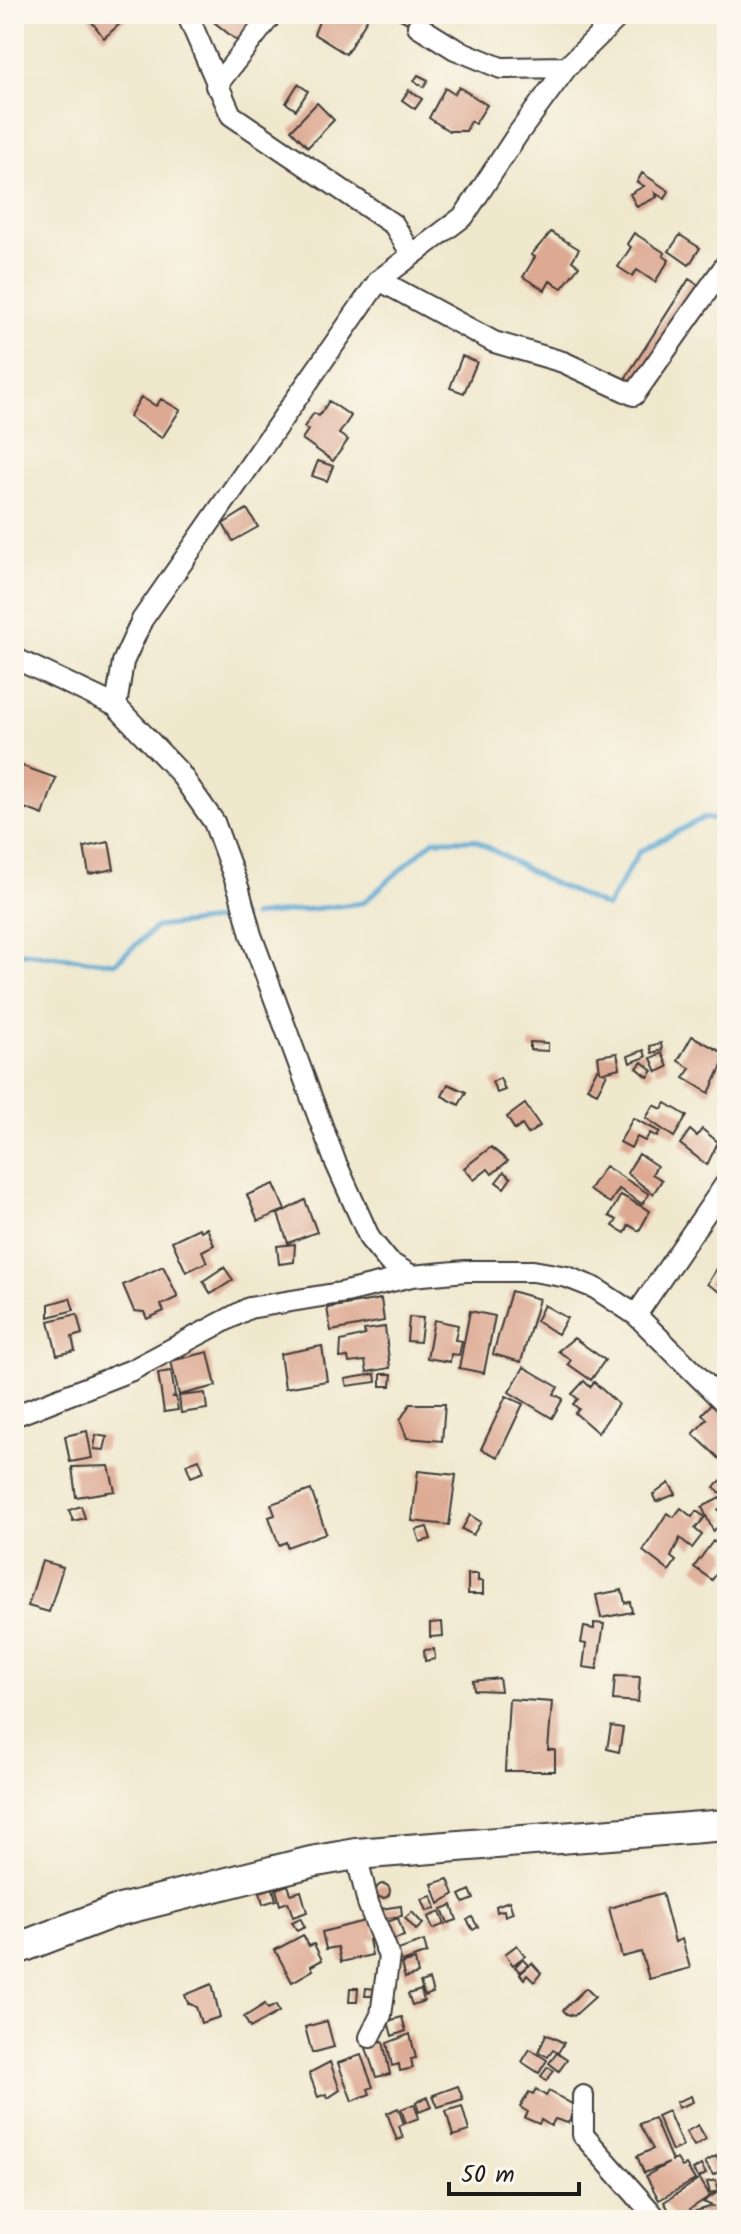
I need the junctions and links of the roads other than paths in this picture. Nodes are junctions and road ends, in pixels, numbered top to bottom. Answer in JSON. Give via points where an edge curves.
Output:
{"nodes":[{"id":1,"x":187,"y":14,"type":"edge"},
{"id":2,"x":272,"y":14,"type":"edge"},
{"id":3,"x":621,"y":14,"type":"edge"},
{"id":4,"x":418,"y":26,"type":"dead end"},
{"id":5,"x":567,"y":67,"type":"junction"},
{"id":6,"x":216,"y":86,"type":"junction"},
{"id":7,"x":411,"y":253,"type":"junction"},
{"id":8,"x":727,"y":263,"type":"edge"},
{"id":9,"x":379,"y":280,"type":"junction"},
{"id":10,"x":14,"y":658,"type":"edge"},
{"id":11,"x":116,"y":706,"type":"junction"},
{"id":12,"x":727,"y":1182,"type":"edge"},
{"id":13,"x":412,"y":1276,"type":"junction"},
{"id":14,"x":636,"y":1315,"type":"junction"},
{"id":15,"x":727,"y":1405,"type":"edge"},
{"id":16,"x":14,"y":1416,"type":"edge"},
{"id":17,"x":727,"y":1825,"type":"edge"},
{"id":18,"x":356,"y":1854,"type":"junction"},
{"id":19,"x":14,"y":1950,"type":"edge"},
{"id":20,"x":370,"y":2037,"type":"dead end"},
{"id":21,"x":583,"y":2096,"type":"dead end"},
{"id":22,"x":658,"y":2220,"type":"edge"}],
"edges":[{"from":1,"to":6,"type":"street"},
{"from":2,"to":6,"type":"street"},
{"from":3,"to":5,"type":"street"},
{"from":4,"to":5,"type":"street","via":[[490,65]]},
{"from":5,"to":7,"type":"street","via":[[464,216]]},
{"from":6,"to":7,"type":"street","via":[[231,115],[394,225]]},
{"from":7,"to":9,"type":"street"},
{"from":8,"to":9,"type":"street","via":[[634,395],[563,362],[494,342]]},
{"from":9,"to":11,"type":"street","via":[[142,620],[123,662]]},
{"from":10,"to":11,"type":"street"},
{"from":11,"to":13,"type":"street","via":[[179,772],[214,822],[335,1161],[370,1239],[389,1262]]},
{"from":12,"to":14,"type":"street"},
{"from":13,"to":14,"type":"street","via":[[533,1271],[595,1288]]},
{"from":13,"to":16,"type":"street","via":[[249,1308],[132,1370]]},
{"from":14,"to":15,"type":"street"},
{"from":17,"to":18,"type":"main road"},
{"from":18,"to":19,"type":"main road","via":[[116,1911]]},
{"from":18,"to":20,"type":"street","via":[[389,1956],[381,2015]]},
{"from":21,"to":22,"type":"street","via":[[583,2135]]}]}
